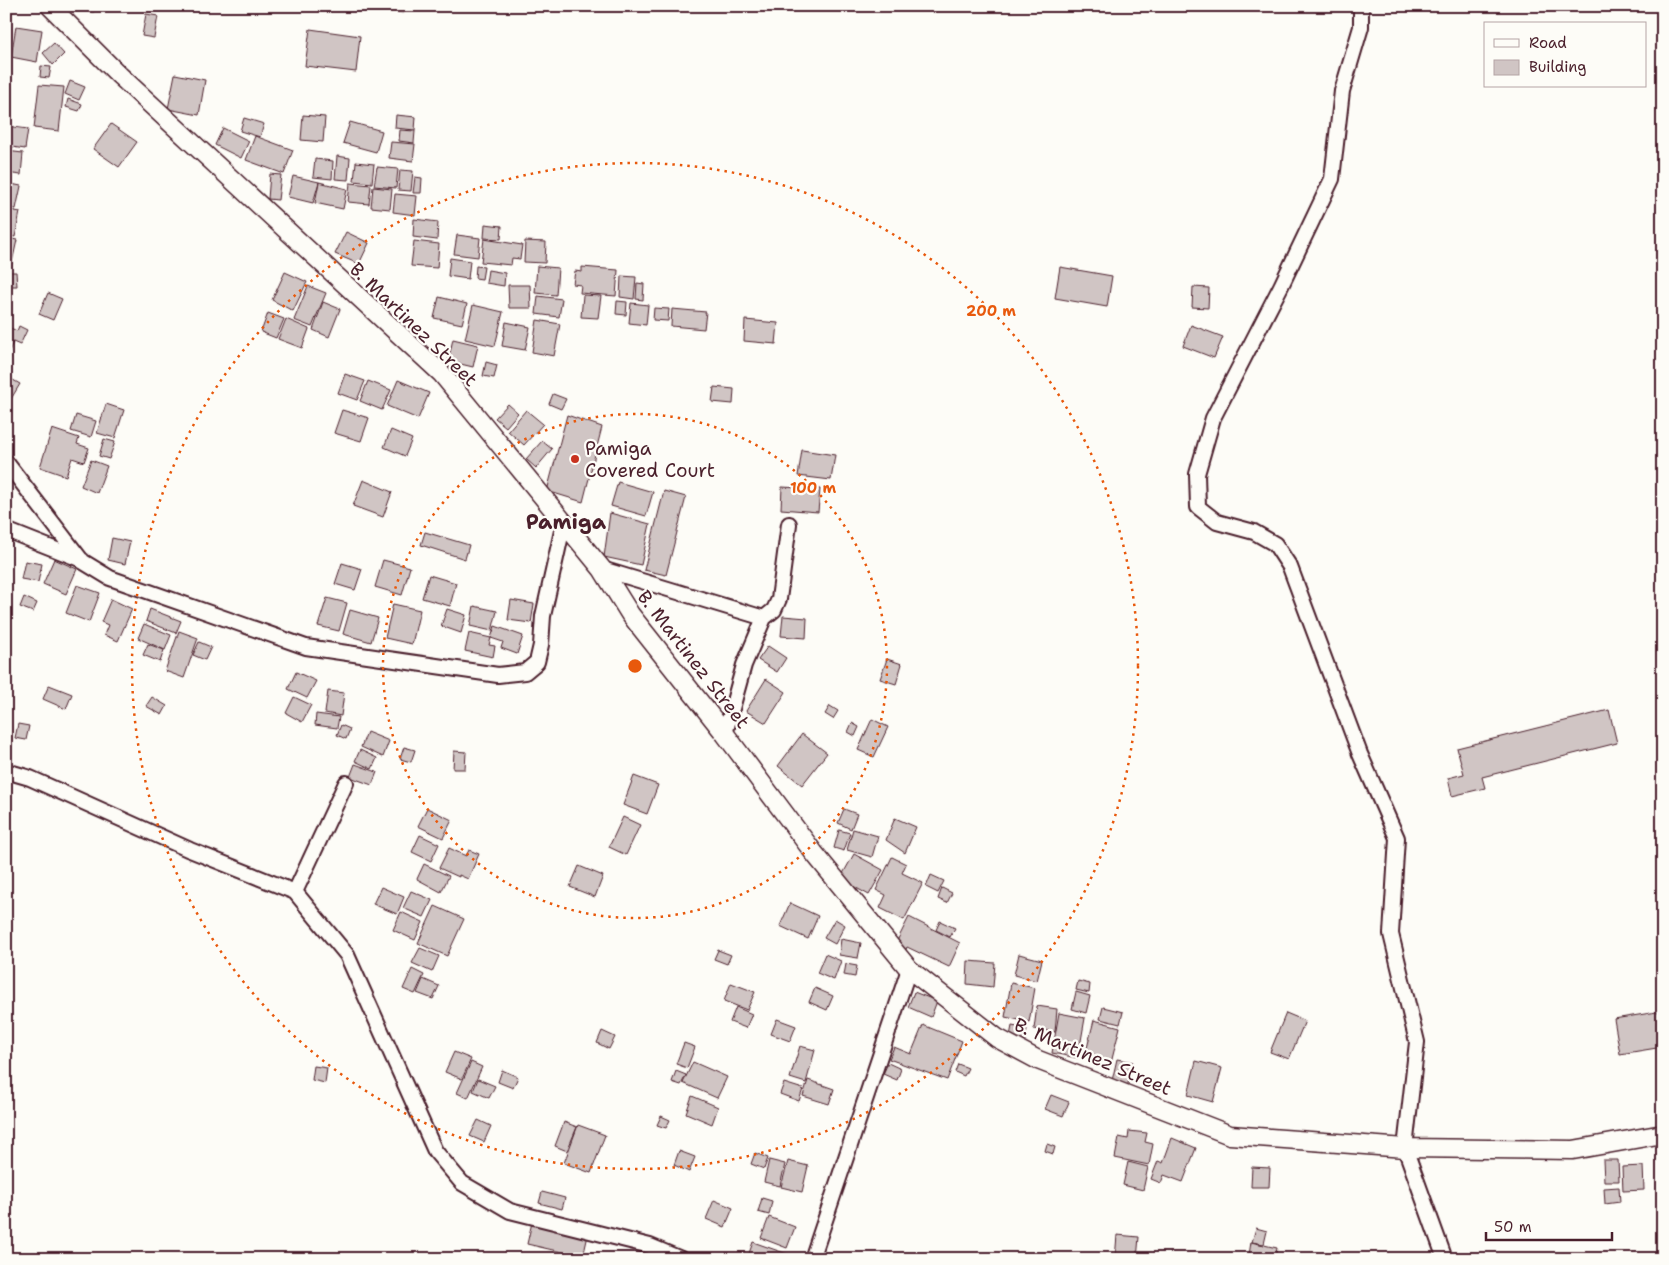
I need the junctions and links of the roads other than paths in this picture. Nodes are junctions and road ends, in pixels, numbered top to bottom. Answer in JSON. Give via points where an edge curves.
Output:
{"nodes":[{"id":1,"x":50,"y":6,"type":"edge"},
{"id":2,"x":1361,"y":6,"type":"edge"},
{"id":3,"x":6,"y":462,"type":"edge"},
{"id":4,"x":564,"y":522,"type":"junction"},
{"id":5,"x":789,"y":524,"type":"dead end"},
{"id":6,"x":6,"y":530,"type":"edge"},
{"id":7,"x":82,"y":560,"type":"junction"},
{"id":8,"x":602,"y":569,"type":"junction"},
{"id":9,"x":764,"y":618,"type":"junction"},
{"id":10,"x":725,"y":734,"type":"junction"},
{"id":11,"x":6,"y":771,"type":"edge"},
{"id":12,"x":346,"y":783,"type":"dead end"},
{"id":13,"x":295,"y":892,"type":"junction"},
{"id":14,"x":909,"y":969,"type":"junction"},
{"id":15,"x":1663,"y":1134,"type":"edge"},
{"id":16,"x":1405,"y":1148,"type":"junction"},
{"id":17,"x":680,"y":1259,"type":"edge"},
{"id":18,"x":812,"y":1259,"type":"edge"},
{"id":19,"x":1445,"y":1259,"type":"edge"}],
"edges":[{"from":1,"to":4,"type":"street","name":"B. Martinez Street","via":[[119,75],[442,374]]},
{"from":2,"to":16,"type":"street","via":[[1361,27],[1342,91],[1332,179],[1212,418],[1197,474],[1198,507],[1218,522],[1254,532],[1275,544],[1290,567],[1360,754],[1397,838],[1391,934],[1416,1042]]},
{"from":3,"to":7,"type":"street"},
{"from":4,"to":7,"type":"street","via":[[543,616],[537,662],[525,672],[498,675],[306,647],[110,578]]},
{"from":4,"to":8,"type":"street","name":"B. Martinez Street"},
{"from":5,"to":9,"type":"street","via":[[779,600],[774,610]]},
{"from":6,"to":7,"type":"street"},
{"from":8,"to":9,"type":"street"},
{"from":8,"to":10,"type":"street","name":"B. Martinez Street","via":[[630,614]]},
{"from":9,"to":10,"type":"street","via":[[744,665]]},
{"from":10,"to":14,"type":"street","name":"B. Martinez Street","via":[[814,852]]},
{"from":11,"to":13,"type":"street","via":[[30,778],[190,850]]},
{"from":12,"to":13,"type":"street"},
{"from":13,"to":17,"type":"street","via":[[347,955],[435,1151],[462,1184],[510,1211],[650,1246]]},
{"from":14,"to":16,"type":"street","name":"B. Martinez Street","via":[[997,1038],[1038,1060],[1230,1135]]},
{"from":14,"to":18,"type":"street"},
{"from":15,"to":16,"type":"street","name":"B. Martinez Street","via":[[1574,1150]]},
{"from":16,"to":19,"type":"street"}]}
